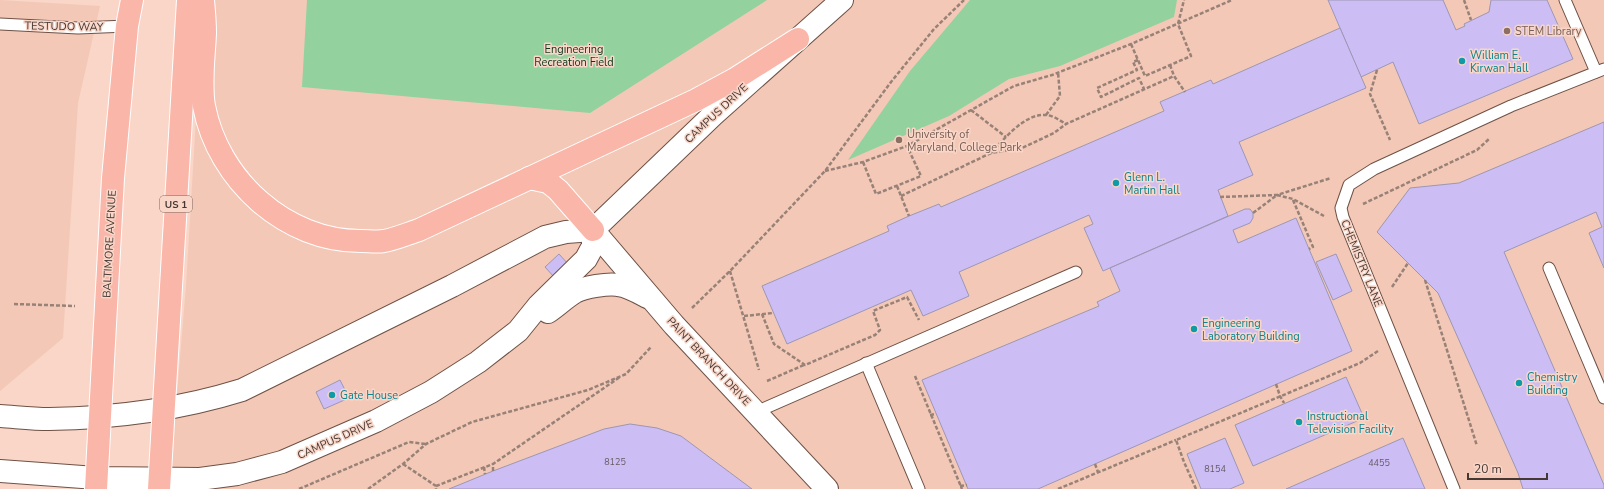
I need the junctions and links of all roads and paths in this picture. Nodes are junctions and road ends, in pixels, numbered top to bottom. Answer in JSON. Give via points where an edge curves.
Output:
{"nodes":[{"id":1,"x":132,"y":0,"type":"edge"},
{"id":2,"x":188,"y":0,"type":"edge"},
{"id":3,"x":203,"y":0,"type":"edge"},
{"id":4,"x":842,"y":0,"type":"edge"},
{"id":5,"x":964,"y":0,"type":"edge"},
{"id":6,"x":1184,"y":0,"type":"edge"},
{"id":7,"x":1232,"y":0,"type":"edge"},
{"id":8,"x":1464,"y":0,"type":"edge"},
{"id":9,"x":1565,"y":0,"type":"edge"},
{"id":10,"x":1472,"y":20,"type":"dead end"},
{"id":11,"x":0,"y":24,"type":"edge"},
{"id":12,"x":1178,"y":24,"type":"junction"},
{"id":13,"x":127,"y":26,"type":"junction"},
{"id":14,"x":798,"y":39,"type":"junction"},
{"id":15,"x":1131,"y":44,"type":"junction"},
{"id":16,"x":1138,"y":60,"type":"junction"},
{"id":17,"x":1170,"y":65,"type":"junction"},
{"id":18,"x":1377,"y":70,"type":"dead end"},
{"id":19,"x":1600,"y":70,"type":"edge"},
{"id":20,"x":1058,"y":72,"type":"junction"},
{"id":21,"x":1174,"y":76,"type":"junction"},
{"id":22,"x":1144,"y":89,"type":"junction"},
{"id":23,"x":1185,"y":92,"type":"dead end"},
{"id":24,"x":971,"y":110,"type":"junction"},
{"id":25,"x":1046,"y":114,"type":"junction"},
{"id":26,"x":1066,"y":124,"type":"junction"},
{"id":27,"x":1491,"y":136,"type":"dead end"},
{"id":28,"x":1006,"y":137,"type":"junction"},
{"id":29,"x":1391,"y":143,"type":"dead end"},
{"id":30,"x":907,"y":146,"type":"junction"},
{"id":31,"x":991,"y":153,"type":"junction"},
{"id":32,"x":863,"y":162,"type":"junction"},
{"id":33,"x":825,"y":171,"type":"junction"},
{"id":34,"x":529,"y":178,"type":"junction"},
{"id":35,"x":1330,"y":179,"type":"dead end"},
{"id":36,"x":897,"y":186,"type":"junction"},
{"id":37,"x":1277,"y":195,"type":"junction"},
{"id":38,"x":901,"y":196,"type":"junction"},
{"id":39,"x":1220,"y":197,"type":"dead end"},
{"id":40,"x":1293,"y":199,"type":"junction"},
{"id":41,"x":1362,"y":205,"type":"dead end"},
{"id":42,"x":1253,"y":213,"type":"dead end"},
{"id":43,"x":909,"y":216,"type":"dead end"},
{"id":44,"x":1324,"y":216,"type":"dead end"},
{"id":45,"x":593,"y":230,"type":"junction"},
{"id":46,"x":1309,"y":249,"type":"dead end"},
{"id":47,"x":1408,"y":263,"type":"dead end"},
{"id":48,"x":1549,"y":268,"type":"dead end"},
{"id":49,"x":730,"y":271,"type":"junction"},
{"id":50,"x":1076,"y":272,"type":"dead end"},
{"id":51,"x":1425,"y":280,"type":"dead end"},
{"id":52,"x":1391,"y":289,"type":"dead end"},
{"id":53,"x":654,"y":301,"type":"junction"},
{"id":54,"x":14,"y":304,"type":"dead end"},
{"id":55,"x":75,"y":306,"type":"dead end"},
{"id":56,"x":691,"y":309,"type":"dead end"},
{"id":57,"x":773,"y":313,"type":"dead end"},
{"id":58,"x":762,"y":314,"type":"junction"},
{"id":59,"x":744,"y":316,"type":"junction"},
{"id":60,"x":920,"y":323,"type":"dead end"},
{"id":61,"x":518,"y":331,"type":"junction"},
{"id":62,"x":651,"y":347,"type":"dead end"},
{"id":63,"x":1381,"y":349,"type":"dead end"},
{"id":64,"x":866,"y":363,"type":"junction"},
{"id":65,"x":805,"y":365,"type":"junction"},
{"id":66,"x":759,"y":370,"type":"dead end"},
{"id":67,"x":626,"y":374,"type":"junction"},
{"id":68,"x":915,"y":376,"type":"dead end"},
{"id":69,"x":767,"y":381,"type":"dead end"},
{"id":70,"x":1276,"y":384,"type":"dead end"},
{"id":71,"x":1280,"y":396,"type":"junction"},
{"id":72,"x":1604,"y":398,"type":"edge"},
{"id":73,"x":1284,"y":403,"type":"dead end"},
{"id":74,"x":164,"y":408,"type":"junction"},
{"id":75,"x":756,"y":412,"type":"junction"},
{"id":76,"x":936,"y":414,"type":"dead end"},
{"id":77,"x":930,"y":415,"type":"junction"},
{"id":78,"x":0,"y":416,"type":"edge"},
{"id":79,"x":99,"y":416,"type":"junction"},
{"id":80,"x":1176,"y":440,"type":"junction"},
{"id":81,"x":426,"y":444,"type":"junction"},
{"id":82,"x":1476,"y":446,"type":"dead end"},
{"id":83,"x":403,"y":464,"type":"junction"},
{"id":84,"x":493,"y":464,"type":"junction"},
{"id":85,"x":1095,"y":464,"type":"dead end"},
{"id":86,"x":484,"y":467,"type":"junction"},
{"id":87,"x":0,"y":471,"type":"edge"},
{"id":88,"x":493,"y":471,"type":"dead end"},
{"id":89,"x":1098,"y":472,"type":"junction"},
{"id":90,"x":485,"y":474,"type":"dead end"},
{"id":91,"x":96,"y":484,"type":"edge"},
{"id":92,"x":159,"y":484,"type":"edge"},
{"id":93,"x":967,"y":485,"type":"dead end"},
{"id":94,"x":961,"y":487,"type":"edge"},
{"id":95,"x":436,"y":488,"type":"edge"},
{"id":96,"x":299,"y":489,"type":"edge"},
{"id":97,"x":368,"y":489,"type":"edge"},
{"id":98,"x":827,"y":489,"type":"edge"},
{"id":99,"x":918,"y":489,"type":"edge"},
{"id":100,"x":1058,"y":489,"type":"edge"},
{"id":101,"x":1196,"y":489,"type":"edge"},
{"id":102,"x":1454,"y":489,"type":"edge"}],
"edges":[{"from":1,"to":13,"type":"main road","name":"BALTIMORE AVENUE"},
{"from":2,"to":74,"type":"main road","number":"US 1"},
{"from":3,"to":34,"type":"main road","via":[[203,86],[209,127],[228,166],[242,186],[268,209],[292,224],[327,238],[349,242],[384,241],[419,230]]},
{"from":4,"to":14,"type":"street","name":"CAMPUS DRIVE"},
{"from":5,"to":33,"type":"path","via":[[934,29]]},
{"from":6,"to":12,"type":"path"},
{"from":7,"to":12,"type":"path"},
{"from":8,"to":10,"type":"path"},
{"from":9,"to":19,"type":"lane"},
{"from":11,"to":13,"type":"lane","name":"TESTUDO WAY","via":[[78,28]]},
{"from":12,"to":15,"type":"path"},
{"from":12,"to":17,"type":"path","via":[[1191,56]]},
{"from":13,"to":79,"type":"main road","name":"BALTIMORE AVENUE","via":[[113,178]]},
{"from":14,"to":34,"type":"main road","via":[[696,100]]},
{"from":14,"to":45,"type":"street","name":"CAMPUS DRIVE","via":[[713,115]]},
{"from":15,"to":16,"type":"path"},
{"from":15,"to":20,"type":"path"},
{"from":16,"to":17,"type":"path","via":[[1145,76]]},
{"from":16,"to":22,"type":"path","via":[[1133,62],[1137,70],[1098,88],[1101,97],[1139,78]]},
{"from":17,"to":21,"type":"path"},
{"from":18,"to":29,"type":"path","via":[[1370,94]]},
{"from":19,"to":102,"type":"lane","name":"CHEMISTRY LANE","via":[[1511,106],[1374,169],[1349,185],[1344,199],[1341,208],[1343,217]]},
{"from":20,"to":24,"type":"path","via":[[1014,86]]},
{"from":20,"to":25,"type":"path","via":[[1060,96]]},
{"from":21,"to":22,"type":"path"},
{"from":21,"to":23,"type":"path"},
{"from":22,"to":26,"type":"path"},
{"from":24,"to":28,"type":"path"},
{"from":24,"to":30,"type":"path"},
{"from":25,"to":26,"type":"path"},
{"from":25,"to":28,"type":"path","via":[[1029,118]]},
{"from":26,"to":31,"type":"path","via":[[1054,133],[1022,148]]},
{"from":27,"to":41,"type":"path","via":[[1477,150]]},
{"from":28,"to":31,"type":"path"},
{"from":30,"to":32,"type":"path"},
{"from":30,"to":36,"type":"path","via":[[921,176]]},
{"from":31,"to":38,"type":"path"},
{"from":32,"to":33,"type":"path"},
{"from":32,"to":36,"type":"path","via":[[876,194]]},
{"from":33,"to":49,"type":"path"},
{"from":34,"to":45,"type":"main road","via":[[548,182],[558,190]]},
{"from":35,"to":37,"type":"path"},
{"from":36,"to":38,"type":"path"},
{"from":37,"to":39,"type":"path"},
{"from":37,"to":40,"type":"path"},
{"from":37,"to":42,"type":"path"},
{"from":38,"to":43,"type":"path"},
{"from":40,"to":44,"type":"path"},
{"from":40,"to":46,"type":"path","via":[[1313,247]]},
{"from":45,"to":53,"type":"street","name":"PAINT BRANCH DRIVE"},
{"from":45,"to":61,"type":"street","name":"CAMPUS DRIVE","via":[[593,246],[586,259],[539,305]]},
{"from":45,"to":74,"type":"street","via":[[545,237],[242,390],[212,399]]},
{"from":47,"to":52,"type":"path"},
{"from":48,"to":72,"type":"lane"},
{"from":49,"to":56,"type":"path"},
{"from":49,"to":59,"type":"path"},
{"from":50,"to":64,"type":"lane"},
{"from":51,"to":82,"type":"path"},
{"from":53,"to":61,"type":"street","via":[[618,284],[596,286],[577,291]]},
{"from":53,"to":75,"type":"street","name":"PAINT BRANCH DRIVE"},
{"from":54,"to":55,"type":"path"},
{"from":57,"to":58,"type":"path"},
{"from":58,"to":59,"type":"path"},
{"from":58,"to":65,"type":"path","via":[[774,344]]},
{"from":59,"to":66,"type":"path"},
{"from":60,"to":65,"type":"path","via":[[906,297],[873,311],[880,330],[875,334]]},
{"from":61,"to":92,"type":"street","name":"CAMPUS DRIVE","via":[[478,362],[431,392],[376,421],[282,462],[237,474]]},
{"from":62,"to":67,"type":"path"},
{"from":63,"to":71,"type":"path","via":[[1360,363]]},
{"from":64,"to":75,"type":"lane"},
{"from":64,"to":99,"type":"lane"},
{"from":65,"to":69,"type":"path"},
{"from":67,"to":81,"type":"path","via":[[588,390],[472,422]]},
{"from":67,"to":84,"type":"path"},
{"from":68,"to":77,"type":"path"},
{"from":70,"to":71,"type":"path"},
{"from":71,"to":73,"type":"path"},
{"from":71,"to":80,"type":"path"},
{"from":74,"to":79,"type":"street"},
{"from":74,"to":92,"type":"main road","number":"US 1"},
{"from":75,"to":98,"type":"street","name":"PAINT BRANCH DRIVE"},
{"from":76,"to":77,"type":"path"},
{"from":77,"to":94,"type":"path"},
{"from":78,"to":79,"type":"street"},
{"from":79,"to":91,"type":"main road","name":"BALTIMORE AVENUE"},
{"from":80,"to":89,"type":"path"},
{"from":80,"to":101,"type":"path"},
{"from":81,"to":83,"type":"path"},
{"from":81,"to":96,"type":"path","via":[[409,442]]},
{"from":83,"to":95,"type":"path"},
{"from":83,"to":97,"type":"path"},
{"from":84,"to":86,"type":"path"},
{"from":84,"to":88,"type":"path"},
{"from":85,"to":89,"type":"path"},
{"from":86,"to":90,"type":"path"},
{"from":86,"to":95,"type":"path"},
{"from":87,"to":91,"type":"street","name":"CAMPUS DRIVE"},
{"from":89,"to":100,"type":"path"},
{"from":91,"to":92,"type":"street","name":"CAMPUS DRIVE"},
{"from":93,"to":94,"type":"path"}]}
